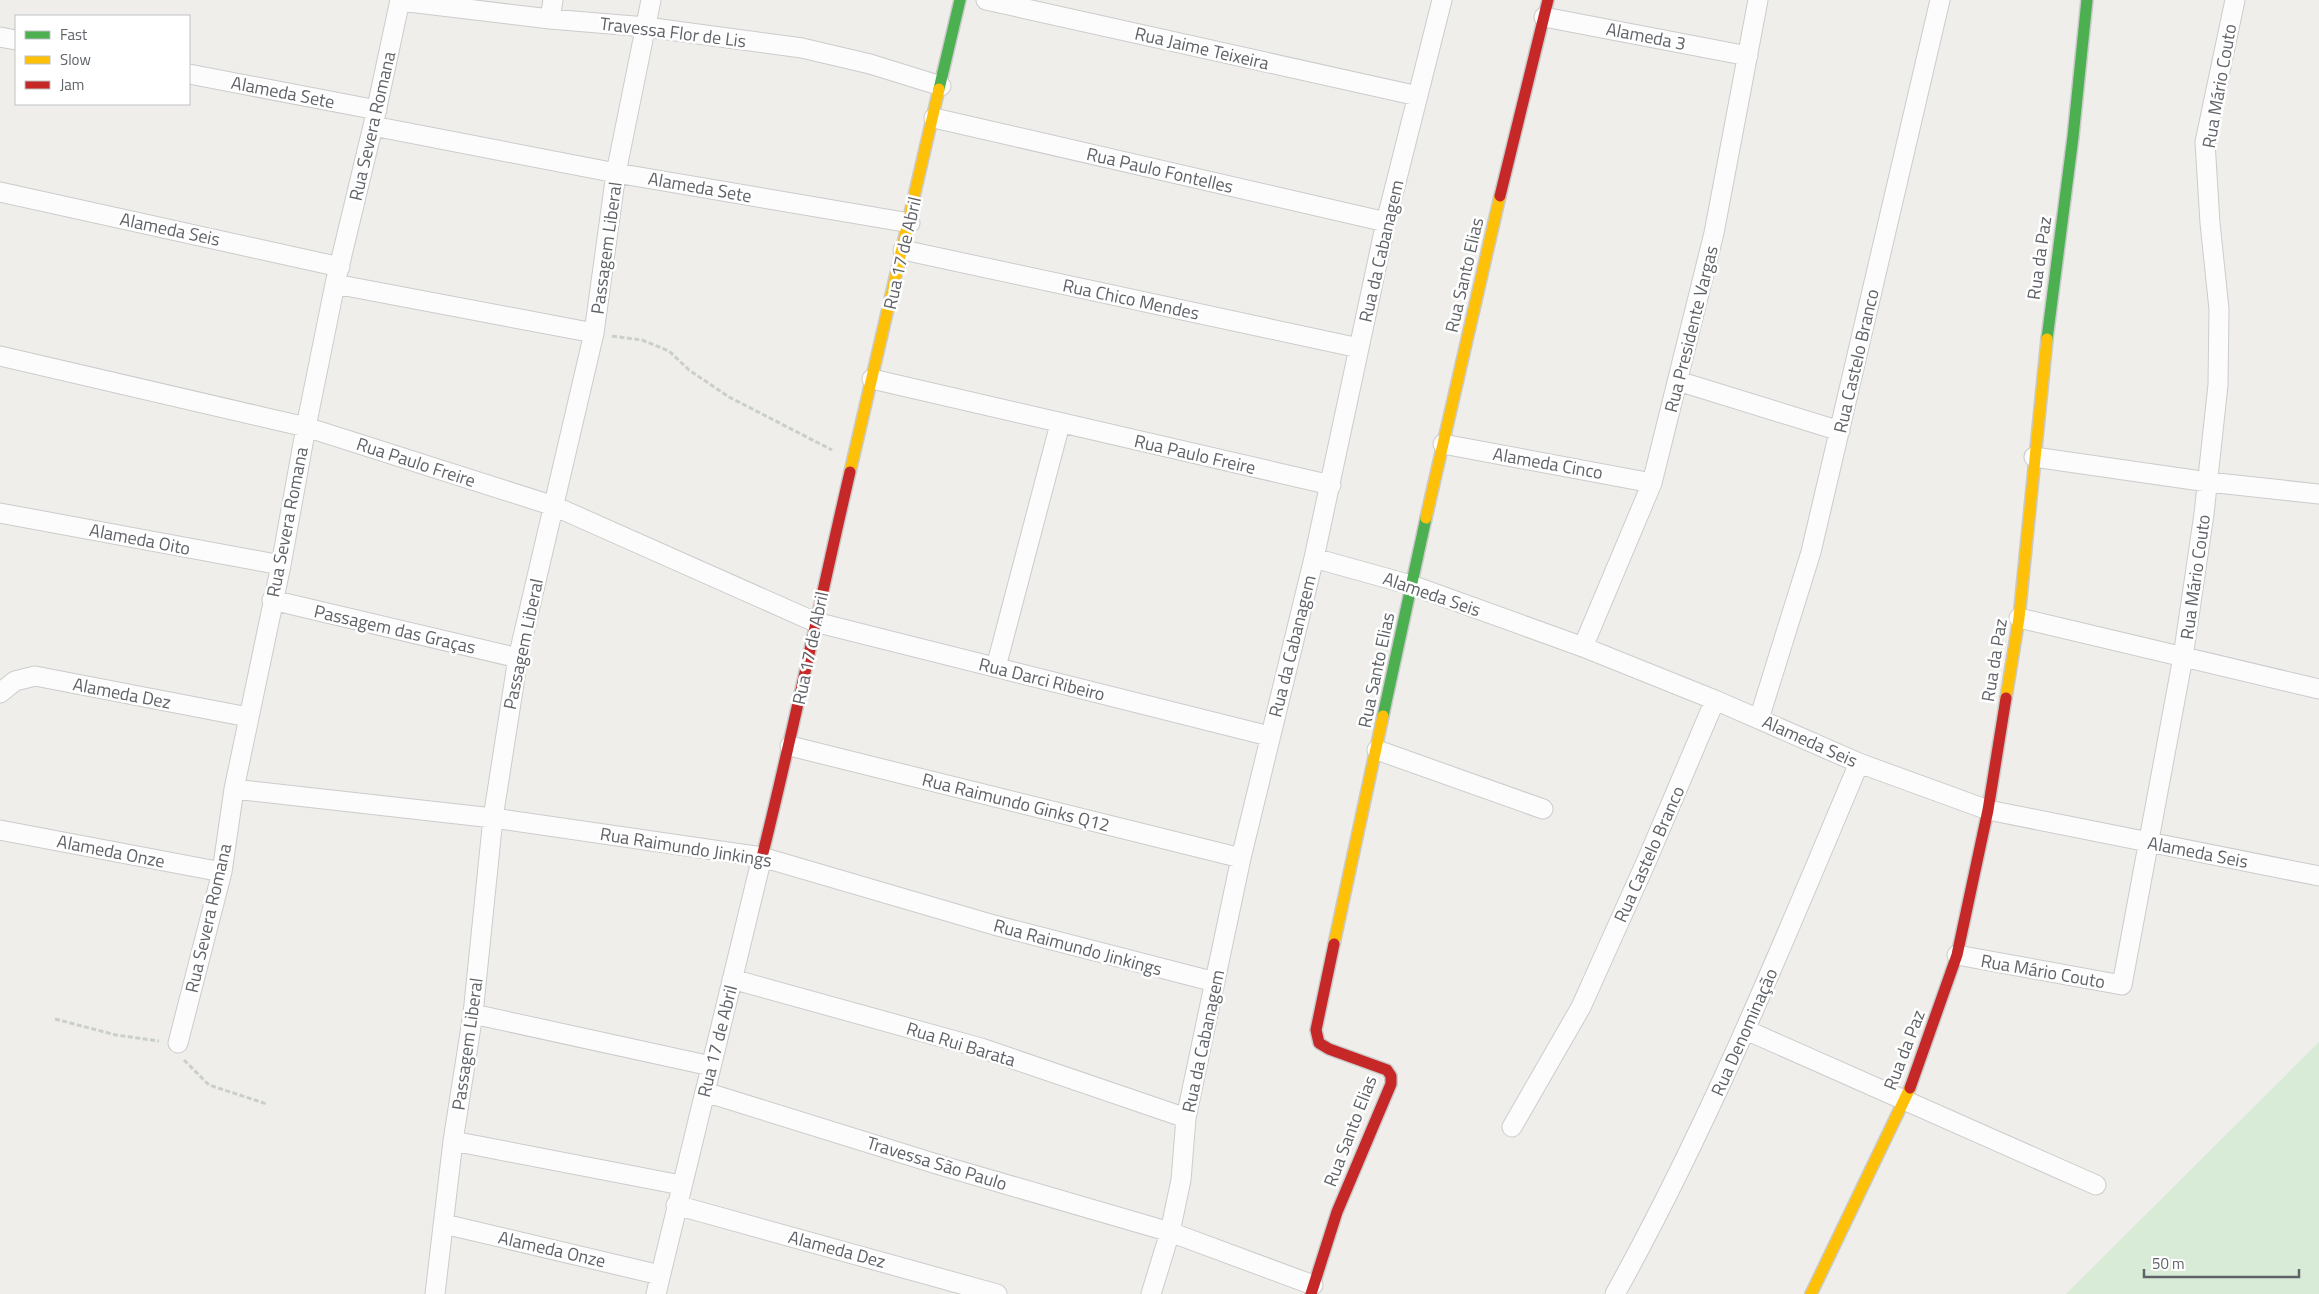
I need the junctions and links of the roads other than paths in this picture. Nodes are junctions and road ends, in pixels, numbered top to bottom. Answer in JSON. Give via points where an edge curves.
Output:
{"nodes":[{"id":1,"x":400,"y":0,"type":"edge"},
{"id":2,"x":553,"y":0,"type":"edge"},
{"id":3,"x":651,"y":0,"type":"edge"},
{"id":4,"x":960,"y":0,"type":"edge"},
{"id":5,"x":986,"y":0,"type":"edge"},
{"id":6,"x":1442,"y":0,"type":"edge"},
{"id":7,"x":1758,"y":0,"type":"edge"},
{"id":8,"x":1940,"y":0,"type":"edge"},
{"id":9,"x":2087,"y":0,"type":"edge"},
{"id":10,"x":2235,"y":0,"type":"edge"},
{"id":11,"x":1546,"y":9,"type":"edge"},
{"id":12,"x":550,"y":19,"type":"junction"},
{"id":13,"x":646,"y":27,"type":"junction"},
{"id":14,"x":0,"y":37,"type":"edge"},
{"id":15,"x":15,"y":40,"type":"edge"},
{"id":16,"x":1748,"y":56,"type":"junction"},
{"id":17,"x":190,"y":74,"type":"edge"},
{"id":18,"x":941,"y":86,"type":"junction"},
{"id":19,"x":1418,"y":96,"type":"junction"},
{"id":20,"x":375,"y":118,"type":"junction"},
{"id":21,"x":934,"y":118,"type":"junction"},
{"id":22,"x":616,"y":173,"type":"junction"},
{"id":23,"x":0,"y":192,"type":"edge"},
{"id":24,"x":1386,"y":222,"type":"junction"},
{"id":25,"x":910,"y":223,"type":"junction"},
{"id":26,"x":903,"y":250,"type":"junction"},
{"id":27,"x":338,"y":275,"type":"junction"},
{"id":28,"x":594,"y":333,"type":"junction"},
{"id":29,"x":1359,"y":348,"type":"junction"},
{"id":30,"x":0,"y":356,"type":"edge"},
{"id":31,"x":872,"y":379,"type":"junction"},
{"id":32,"x":1678,"y":381,"type":"junction"},
{"id":33,"x":1060,"y":424,"type":"junction"},
{"id":34,"x":306,"y":427,"type":"junction"},
{"id":35,"x":1840,"y":431,"type":"junction"},
{"id":36,"x":1444,"y":444,"type":"junction"},
{"id":37,"x":2034,"y":458,"type":"junction"},
{"id":38,"x":1652,"y":482,"type":"junction"},
{"id":39,"x":2208,"y":482,"type":"junction"},
{"id":40,"x":1331,"y":485,"type":"junction"},
{"id":41,"x":2319,"y":494,"type":"edge"},
{"id":42,"x":554,"y":506,"type":"junction"},
{"id":43,"x":0,"y":513,"type":"edge"},
{"id":44,"x":1314,"y":558,"type":"junction"},
{"id":45,"x":281,"y":565,"type":"junction"},
{"id":46,"x":1411,"y":585,"type":"junction"},
{"id":47,"x":272,"y":600,"type":"junction"},
{"id":48,"x":2019,"y":618,"type":"junction"},
{"id":49,"x":815,"y":622,"type":"junction"},
{"id":50,"x":1583,"y":647,"type":"junction"},
{"id":51,"x":2183,"y":657,"type":"junction"},
{"id":52,"x":518,"y":658,"type":"junction"},
{"id":53,"x":996,"y":668,"type":"junction"},
{"id":54,"x":2319,"y":689,"type":"edge"},
{"id":55,"x":0,"y":693,"type":"edge"},
{"id":56,"x":1715,"y":700,"type":"junction"},
{"id":57,"x":248,"y":717,"type":"junction"},
{"id":58,"x":1759,"y":719,"type":"junction"},
{"id":59,"x":1269,"y":736,"type":"junction"},
{"id":60,"x":790,"y":746,"type":"junction"},
{"id":61,"x":1377,"y":750,"type":"junction"},
{"id":62,"x":1859,"y":763,"type":"junction"},
{"id":63,"x":234,"y":789,"type":"junction"},
{"id":64,"x":1543,"y":809,"type":"dead end"},
{"id":65,"x":1988,"y":810,"type":"junction"},
{"id":66,"x":493,"y":818,"type":"junction"},
{"id":67,"x":0,"y":830,"type":"edge"},
{"id":68,"x":2149,"y":842,"type":"junction"},
{"id":69,"x":762,"y":857,"type":"junction"},
{"id":70,"x":1241,"y":858,"type":"junction"},
{"id":71,"x":222,"y":872,"type":"junction"},
{"id":72,"x":2318,"y":872,"type":"edge"},
{"id":73,"x":1957,"y":955,"type":"junction"},
{"id":74,"x":732,"y":979,"type":"junction"},
{"id":75,"x":1215,"y":982,"type":"junction"},
{"id":76,"x":473,"y":1014,"type":"junction"},
{"id":77,"x":1746,"y":1030,"type":"junction"},
{"id":78,"x":178,"y":1044,"type":"dead end"},
{"id":79,"x":711,"y":1066,"type":"junction"},
{"id":80,"x":704,"y":1092,"type":"junction"},
{"id":81,"x":1904,"y":1101,"type":"junction"},
{"id":82,"x":1186,"y":1118,"type":"junction"},
{"id":83,"x":1512,"y":1127,"type":"dead end"},
{"id":84,"x":453,"y":1141,"type":"junction"},
{"id":85,"x":681,"y":1185,"type":"junction"},
{"id":86,"x":2096,"y":1185,"type":"dead end"},
{"id":87,"x":676,"y":1206,"type":"junction"},
{"id":88,"x":444,"y":1224,"type":"junction"},
{"id":89,"x":1170,"y":1232,"type":"junction"},
{"id":90,"x":660,"y":1275,"type":"junction"},
{"id":91,"x":1312,"y":1290,"type":"edge"},
{"id":92,"x":435,"y":1294,"type":"edge"},
{"id":93,"x":656,"y":1294,"type":"edge"},
{"id":94,"x":997,"y":1294,"type":"edge"},
{"id":95,"x":1150,"y":1294,"type":"edge"},
{"id":96,"x":1615,"y":1294,"type":"edge"},
{"id":97,"x":1811,"y":1294,"type":"edge"}],
"edges":[{"from":1,"to":12,"type":"street","name":"Travessa Flor de Lis"},
{"from":1,"to":20,"type":"street","name":"Rua Severa Romana"},
{"from":2,"to":12,"type":"street"},
{"from":3,"to":13,"type":"street","name":"Passagem Liberal"},
{"from":4,"to":18,"type":"street","name":"Rua 17 de Abril"},
{"from":5,"to":19,"type":"street","name":"Rua Jaime Teixeira"},
{"from":6,"to":19,"type":"street","name":"Rua da Cabanagem"},
{"from":7,"to":16,"type":"street","name":"Rua Presidente Vargas"},
{"from":8,"to":35,"type":"street","name":"Rua Castelo Branco"},
{"from":9,"to":37,"type":"street","name":"Rua da Paz"},
{"from":10,"to":39,"type":"street","name":"Rua Mário Couto","via":[[2205,142],[2219,310],[2218,385]]},
{"from":11,"to":16,"type":"street","name":"Alameda 3"},
{"from":11,"to":36,"type":"street","name":"Rua Santo Elias","via":[[1485,256]]},
{"from":12,"to":13,"type":"street","name":"Travessa Flor de Lis"},
{"from":13,"to":18,"type":"street","name":"Travessa Flor de Lis","via":[[802,48]]},
{"from":13,"to":22,"type":"street","name":"Passagem Liberal"},
{"from":14,"to":15,"type":"street"},
{"from":16,"to":32,"type":"street","name":"Rua Presidente Vargas","via":[[1714,233]]},
{"from":17,"to":20,"type":"street","name":"Alameda Sete"},
{"from":18,"to":21,"type":"street","name":"Rua 17 de Abril"},
{"from":19,"to":24,"type":"street","name":"Rua da Cabanagem"},
{"from":20,"to":22,"type":"street","name":"Alameda Sete"},
{"from":20,"to":27,"type":"street","name":"Rua Severa Romana"},
{"from":21,"to":24,"type":"street","name":"Rua Paulo Fontelles"},
{"from":21,"to":25,"type":"street","name":"Rua 17 de Abril"},
{"from":22,"to":25,"type":"street","name":"Alameda Sete"},
{"from":22,"to":28,"type":"street","name":"Passagem Liberal"},
{"from":23,"to":27,"type":"street","name":"Alameda Seis"},
{"from":24,"to":29,"type":"street","name":"Rua da Cabanagem"},
{"from":25,"to":26,"type":"street","name":"Rua 17 de Abril"},
{"from":26,"to":29,"type":"street","name":"Rua Chico Mendes"},
{"from":26,"to":31,"type":"street","name":"Rua 17 de Abril"},
{"from":27,"to":28,"type":"street"},
{"from":27,"to":34,"type":"street","name":"Rua Severa Romana"},
{"from":28,"to":42,"type":"street","name":"Passagem Liberal"},
{"from":29,"to":40,"type":"street","name":"Rua da Cabanagem"},
{"from":30,"to":34,"type":"street","name":"Rua Paulo Freire"},
{"from":31,"to":33,"type":"street","name":"Rua Paulo Freire"},
{"from":31,"to":49,"type":"street","name":"Rua 17 de Abril"},
{"from":32,"to":35,"type":"street"},
{"from":32,"to":38,"type":"street","name":"Rua Presidente Vargas"},
{"from":33,"to":40,"type":"street","name":"Rua Paulo Freire"},
{"from":33,"to":53,"type":"street"},
{"from":34,"to":42,"type":"street","name":"Rua Paulo Freire"},
{"from":34,"to":45,"type":"street","name":"Rua Severa Romana"},
{"from":35,"to":58,"type":"street","name":"Rua Castelo Branco","via":[[1811,552]]},
{"from":36,"to":38,"type":"street","name":"Alameda Cinco"},
{"from":36,"to":46,"type":"street","name":"Rua Santo Elias"},
{"from":37,"to":39,"type":"street"},
{"from":37,"to":48,"type":"street","name":"Rua da Paz"},
{"from":38,"to":50,"type":"street","name":"Rua Presidente Vargas"},
{"from":39,"to":41,"type":"street"},
{"from":39,"to":51,"type":"street","name":"Rua Mário Couto"},
{"from":40,"to":44,"type":"street","name":"Rua da Cabanagem"},
{"from":42,"to":49,"type":"street","name":"Rua Paulo Freire"},
{"from":42,"to":52,"type":"street","name":"Passagem Liberal"},
{"from":43,"to":45,"type":"street","name":"Alameda Oito"},
{"from":44,"to":46,"type":"street","name":"Alameda Seis"},
{"from":44,"to":59,"type":"street","name":"Rua da Cabanagem"},
{"from":45,"to":47,"type":"street","name":"Rua Severa Romana"},
{"from":46,"to":50,"type":"street","name":"Alameda Seis"},
{"from":46,"to":61,"type":"street","name":"Rua Santo Elias"},
{"from":47,"to":52,"type":"street","name":"Passagem das Graças"},
{"from":47,"to":57,"type":"street","name":"Rua Severa Romana"},
{"from":48,"to":51,"type":"street"},
{"from":48,"to":65,"type":"street","name":"Rua da Paz"},
{"from":49,"to":53,"type":"street","name":"Rua Darci Ribeiro"},
{"from":49,"to":60,"type":"street","name":"Rua 17 de Abril"},
{"from":50,"to":56,"type":"street","name":"Alameda Seis"},
{"from":51,"to":54,"type":"street"},
{"from":51,"to":68,"type":"street","name":"Rua Mário Couto"},
{"from":52,"to":66,"type":"street","name":"Passagem Liberal"},
{"from":53,"to":59,"type":"street","name":"Rua Darci Ribeiro"},
{"from":55,"to":57,"type":"street","name":"Alameda Dez","via":[[15,681],[35,676]]},
{"from":56,"to":58,"type":"street","name":"Alameda Seis"},
{"from":56,"to":83,"type":"street","name":"Rua Castelo Branco","via":[[1581,1006]]},
{"from":57,"to":63,"type":"street","name":"Rua Severa Romana"},
{"from":58,"to":62,"type":"street","name":"Alameda Seis"},
{"from":59,"to":70,"type":"street","name":"Rua da Cabanagem"},
{"from":60,"to":69,"type":"street","name":"Rua 17 de Abril"},
{"from":60,"to":70,"type":"street","name":"Rua Raimundo Ginks Q12"},
{"from":61,"to":64,"type":"street"},
{"from":61,"to":91,"type":"street","name":"Rua Santo Elias","via":[[1316,1030],[1319,1043],[1328,1049],[1387,1070],[1391,1084],[1337,1212]]},
{"from":62,"to":65,"type":"street","name":"Alameda Seis"},
{"from":62,"to":77,"type":"street","name":"Rua Denominação"},
{"from":63,"to":66,"type":"street","name":"Rua Raimundo Jinkings"},
{"from":63,"to":71,"type":"street","name":"Rua Severa Romana"},
{"from":65,"to":68,"type":"street","name":"Alameda Seis"},
{"from":65,"to":73,"type":"street","name":"Rua da Paz"},
{"from":66,"to":69,"type":"street","name":"Rua Raimundo Jinkings"},
{"from":66,"to":76,"type":"street","name":"Passagem Liberal"},
{"from":67,"to":71,"type":"street","name":"Alameda Onze"},
{"from":68,"to":72,"type":"street","name":"Alameda Seis"},
{"from":68,"to":73,"type":"street","name":"Rua Mário Couto","via":[[2122,985]]},
{"from":69,"to":74,"type":"street","name":"Rua 17 de Abril"},
{"from":69,"to":75,"type":"street","name":"Rua Raimundo Jinkings","via":[[994,925]]},
{"from":70,"to":75,"type":"street","name":"Rua da Cabanagem"},
{"from":71,"to":78,"type":"street","name":"Rua Severa Romana"},
{"from":73,"to":81,"type":"street","name":"Rua da Paz"},
{"from":74,"to":79,"type":"street","name":"Rua 17 de Abril"},
{"from":74,"to":82,"type":"street","name":"Rua Rui Barata","via":[[982,1048]]},
{"from":75,"to":82,"type":"street","name":"Rua da Cabanagem"},
{"from":76,"to":79,"type":"street"},
{"from":76,"to":84,"type":"street","name":"Passagem Liberal"},
{"from":77,"to":81,"type":"street"},
{"from":77,"to":96,"type":"street","name":"Rua Denominação","via":[[1660,1212]]},
{"from":79,"to":80,"type":"street","name":"Rua 17 de Abril"},
{"from":80,"to":85,"type":"street","name":"Rua 17 de Abril"},
{"from":80,"to":89,"type":"street","name":"Travessa São Paulo"},
{"from":81,"to":86,"type":"street"},
{"from":81,"to":97,"type":"street","name":"Rua da Paz"},
{"from":82,"to":89,"type":"street","name":"Rua da Cabanagem","via":[[1181,1180]]},
{"from":84,"to":85,"type":"street"},
{"from":84,"to":88,"type":"street","name":"Passagem Liberal"},
{"from":85,"to":87,"type":"street","name":"Rua 17 de Abril"},
{"from":87,"to":90,"type":"street","name":"Rua 17 de Abril"},
{"from":87,"to":94,"type":"street","name":"Alameda Dez"},
{"from":88,"to":90,"type":"street","name":"Alameda Onze"},
{"from":88,"to":92,"type":"street","name":"Passagem Liberal"},
{"from":89,"to":91,"type":"street","name":"Travessa São Paulo"},
{"from":89,"to":95,"type":"street","name":"Rua da Cabanagem"},
{"from":90,"to":93,"type":"street","name":"Rua 17 de Abril"}]}
